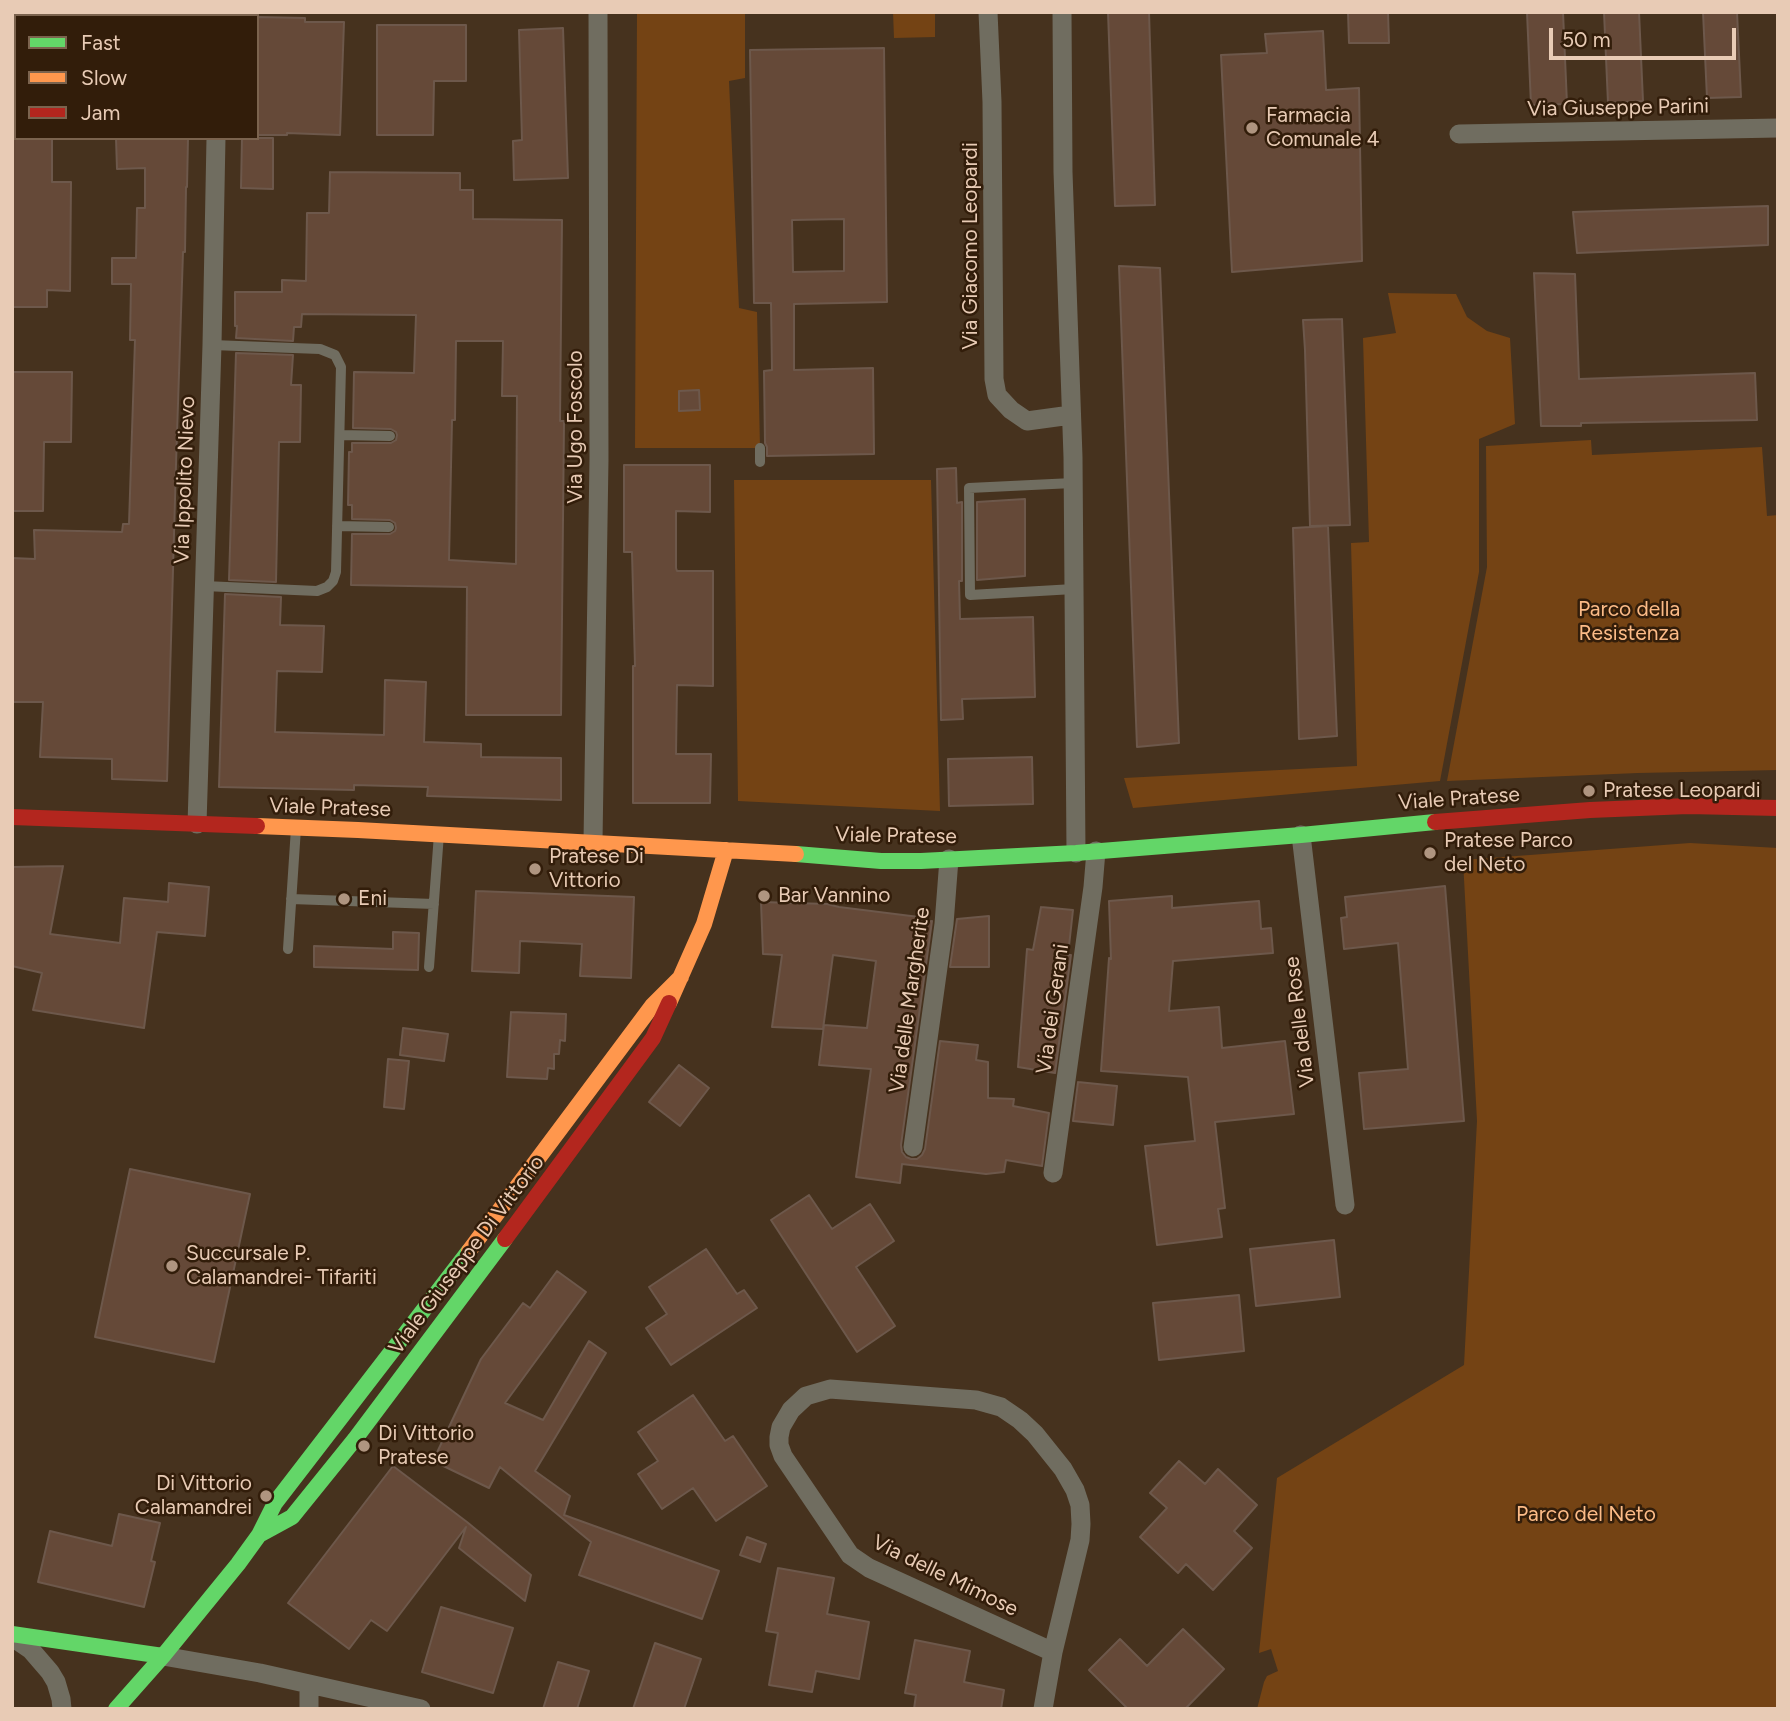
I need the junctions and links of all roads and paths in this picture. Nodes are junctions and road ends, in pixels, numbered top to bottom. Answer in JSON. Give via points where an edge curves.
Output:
{"nodes":[{"id":1,"x":598,"y":12,"type":"edge"},
{"id":2,"x":988,"y":12,"type":"edge"},
{"id":3,"x":1062,"y":12,"type":"edge"},
{"id":4,"x":1778,"y":128,"type":"edge"},
{"id":5,"x":1459,"y":134,"type":"dead end"},
{"id":6,"x":216,"y":140,"type":"edge"},
{"id":7,"x":212,"y":345,"type":"junction"},
{"id":8,"x":1071,"y":415,"type":"junction"},
{"id":9,"x":340,"y":435,"type":"junction"},
{"id":10,"x":390,"y":436,"type":"dead end"},
{"id":11,"x":760,"y":448,"type":"dead end"},
{"id":12,"x":760,"y":462,"type":"dead end"},
{"id":13,"x":1073,"y":483,"type":"junction"},
{"id":14,"x":337,"y":526,"type":"junction"},
{"id":15,"x":389,"y":527,"type":"dead end"},
{"id":16,"x":204,"y":586,"type":"junction"},
{"id":17,"x":1074,"y":589,"type":"junction"},
{"id":18,"x":1778,"y":808,"type":"edge"},
{"id":19,"x":12,"y":817,"type":"edge"},
{"id":20,"x":197,"y":824,"type":"junction"},
{"id":21,"x":296,"y":828,"type":"junction"},
{"id":22,"x":439,"y":834,"type":"junction"},
{"id":23,"x":1301,"y":835,"type":"junction"},
{"id":24,"x":593,"y":841,"type":"junction"},
{"id":25,"x":726,"y":850,"type":"junction"},
{"id":26,"x":1086,"y":852,"type":"junction"},
{"id":27,"x":949,"y":859,"type":"junction"},
{"id":28,"x":291,"y":900,"type":"junction"},
{"id":29,"x":434,"y":904,"type":"junction"},
{"id":30,"x":288,"y":949,"type":"dead end"},
{"id":31,"x":429,"y":967,"type":"dead end"},
{"id":32,"x":681,"y":977,"type":"junction"},
{"id":33,"x":913,"y":1147,"type":"dead end"},
{"id":34,"x":1053,"y":1173,"type":"dead end"},
{"id":35,"x":1345,"y":1205,"type":"dead end"},
{"id":36,"x":259,"y":1535,"type":"junction"},
{"id":37,"x":12,"y":1636,"type":"edge"},
{"id":38,"x":1053,"y":1652,"type":"junction"},
{"id":39,"x":163,"y":1656,"type":"junction"},
{"id":40,"x":309,"y":1684,"type":"junction"},
{"id":41,"x":62,"y":1709,"type":"edge"},
{"id":42,"x":116,"y":1709,"type":"edge"},
{"id":43,"x":309,"y":1709,"type":"edge"},
{"id":44,"x":421,"y":1709,"type":"edge"},
{"id":45,"x":1043,"y":1709,"type":"edge"}],
"edges":[{"from":1,"to":24,"type":"street","name":"Via Ugo Foscolo","via":[[599,459]]},
{"from":2,"to":8,"type":"street","name":"Via Giacomo Leopardi","via":[[997,395],[1027,421]]},
{"from":3,"to":8,"type":"street"},
{"from":4,"to":5,"type":"street","name":"Via Giuseppe Parini"},
{"from":6,"to":7,"type":"street","name":"Via Ippolito Nievo"},
{"from":7,"to":9,"type":"lane","via":[[320,349],[335,355],[341,367]]},
{"from":7,"to":16,"type":"street","name":"Via Ippolito Nievo"},
{"from":8,"to":13,"type":"street"},
{"from":9,"to":10,"type":"lane"},
{"from":9,"to":14,"type":"lane"},
{"from":11,"to":12,"type":"lane"},
{"from":13,"to":17,"type":"street"},
{"from":13,"to":17,"type":"lane","via":[[969,488],[970,595]]},
{"from":14,"to":15,"type":"lane"},
{"from":14,"to":16,"type":"lane","via":[[336,572],[327,587],[309,591]]},
{"from":16,"to":20,"type":"street","name":"Via Ippolito Nievo"},
{"from":17,"to":26,"type":"street"},
{"from":18,"to":23,"type":"main road","name":"Viale Pratese","via":[[1590,810]]},
{"from":19,"to":20,"type":"main road","name":"Viale Pratese"},
{"from":20,"to":21,"type":"main road","name":"Viale Pratese"},
{"from":21,"to":22,"type":"main road","name":"Viale Pratese"},
{"from":21,"to":28,"type":"lane"},
{"from":22,"to":24,"type":"main road","name":"Viale Pratese"},
{"from":22,"to":29,"type":"lane"},
{"from":23,"to":26,"type":"main road","name":"Viale Pratese"},
{"from":23,"to":35,"type":"street","name":"Via delle Rose"},
{"from":24,"to":25,"type":"main road","name":"Viale Pratese"},
{"from":25,"to":27,"type":"main road","name":"Viale Pratese","via":[[881,861]]},
{"from":25,"to":32,"type":"main road","name":"Viale Giuseppe Di Vittorio","via":[[704,924]]},
{"from":26,"to":27,"type":"main road","name":"Viale Pratese"},
{"from":26,"to":34,"type":"street","name":"Via dei Gerani","via":[[1093,887]]},
{"from":27,"to":33,"type":"street","name":"Via delle Margherite"},
{"from":28,"to":29,"type":"lane"},
{"from":28,"to":30,"type":"lane"},
{"from":29,"to":31,"type":"lane"},
{"from":32,"to":36,"type":"main road","name":"Viale Giuseppe Di Vittorio","via":[[652,1006],[275,1503]]},
{"from":32,"to":36,"type":"main road","name":"Viale Giuseppe Di Vittorio","via":[[653,1038],[628,1075],[396,1385],[292,1517]]},
{"from":36,"to":39,"type":"main road","name":"Viale Giuseppe Di Vittorio"},
{"from":37,"to":39,"type":"main road"},
{"from":37,"to":41,"type":"street","via":[[32,1650],[50,1672]]},
{"from":38,"to":38,"type":"street","name":"Via delle Mimose","via":[[1080,1540],[1080,1505],[1063,1469],[1020,1420],[1001,1407],[976,1400],[830,1388],[806,1396],[791,1410],[781,1427],[783,1456],[850,1555],[869,1568]]},
{"from":38,"to":45,"type":"street","name":"Via delle Mimose"},
{"from":39,"to":40,"type":"street"},
{"from":39,"to":42,"type":"main road","name":"Viale Giuseppe Di Vittorio"},
{"from":40,"to":43,"type":"street"},
{"from":40,"to":44,"type":"street"}]}
